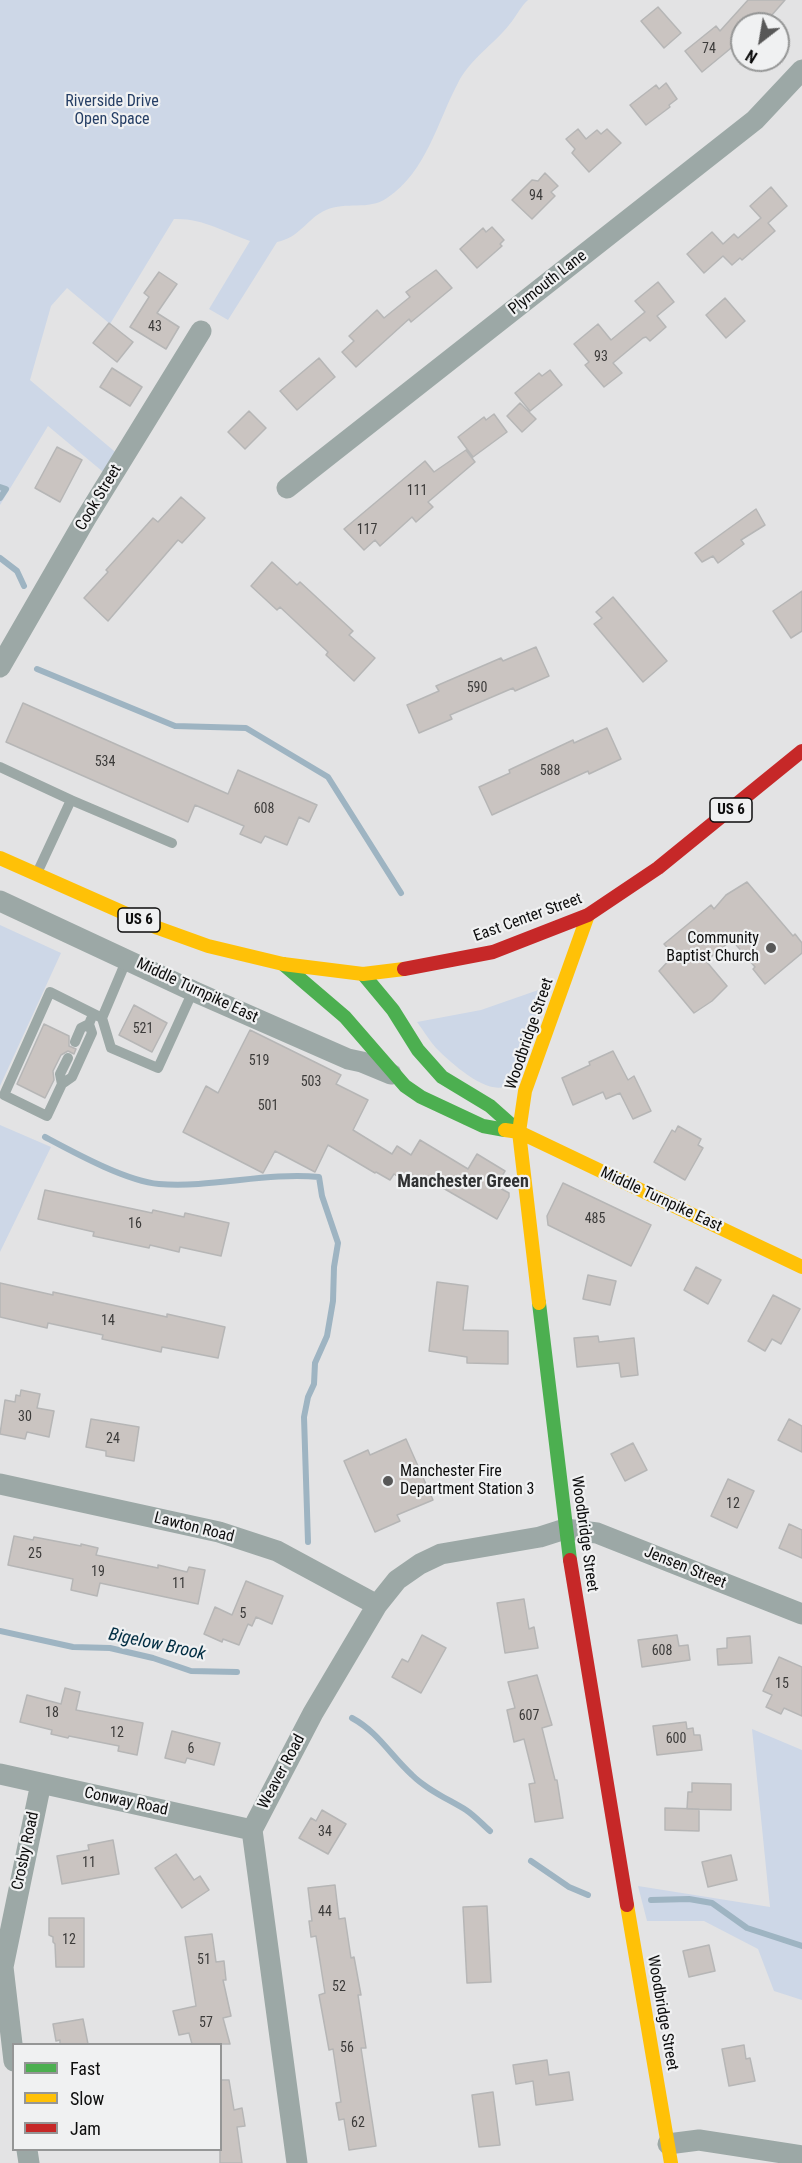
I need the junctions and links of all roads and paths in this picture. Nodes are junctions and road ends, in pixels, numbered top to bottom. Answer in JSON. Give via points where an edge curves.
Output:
{"nodes":[{"id":1,"x":802,"y":69,"type":"edge"},
{"id":2,"x":201,"y":331,"type":"dead end"},
{"id":3,"x":287,"y":488,"type":"dead end"},
{"id":4,"x":0,"y":667,"type":"edge"},
{"id":5,"x":802,"y":751,"type":"edge"},
{"id":6,"x":0,"y":767,"type":"edge"},
{"id":7,"x":71,"y":800,"type":"junction"},
{"id":8,"x":172,"y":843,"type":"dead end"},
{"id":9,"x":0,"y":858,"type":"edge"},
{"id":10,"x":36,"y":874,"type":"junction"},
{"id":11,"x":0,"y":900,"type":"edge"},
{"id":12,"x":588,"y":915,"type":"junction"},
{"id":13,"x":127,"y":959,"type":"junction"},
{"id":14,"x":283,"y":964,"type":"junction"},
{"id":15,"x":363,"y":974,"type":"junction"},
{"id":16,"x":193,"y":991,"type":"junction"},
{"id":17,"x":98,"y":1016,"type":"junction"},
{"id":18,"x":89,"y":1024,"type":"junction"},
{"id":19,"x":75,"y":1042,"type":"dead end"},
{"id":20,"x":68,"y":1058,"type":"dead end"},
{"id":21,"x":396,"y":1076,"type":"junction"},
{"id":22,"x":62,"y":1084,"type":"junction"},
{"id":23,"x":519,"y":1132,"type":"junction"},
{"id":24,"x":802,"y":1267,"type":"edge"},
{"id":25,"x":0,"y":1484,"type":"edge"},
{"id":26,"x":565,"y":1529,"type":"junction"},
{"id":27,"x":376,"y":1605,"type":"junction"},
{"id":28,"x":802,"y":1614,"type":"edge"},
{"id":29,"x":0,"y":1774,"type":"edge"},
{"id":30,"x":41,"y":1783,"type":"junction"},
{"id":31,"x":252,"y":1830,"type":"junction"},
{"id":32,"x":12,"y":2044,"type":"edge"},
{"id":33,"x":669,"y":2153,"type":"edge"},
{"id":34,"x":802,"y":2156,"type":"edge"},
{"id":35,"x":297,"y":2163,"type":"edge"}],
"edges":[{"from":1,"to":3,"type":"street","name":"Plymouth Lane","via":[[755,120]]},
{"from":2,"to":4,"type":"street","name":"Cook Street"},
{"from":5,"to":12,"type":"main road","name":"East Center Street","number":"US 6","via":[[658,868]]},
{"from":6,"to":7,"type":"lane"},
{"from":7,"to":8,"type":"lane"},
{"from":7,"to":10,"type":"lane"},
{"from":9,"to":10,"type":"main road","name":"Middle Turnpike East","number":"US 6"},
{"from":10,"to":14,"type":"main road","name":"Middle Turnpike East","number":"US 6","via":[[158,928],[208,946]]},
{"from":11,"to":13,"type":"street","name":"Middle Turnpike East"},
{"from":12,"to":15,"type":"main road","name":"East Center Street","number":"US 6","via":[[493,952]]},
{"from":12,"to":23,"type":"main road","name":"Woodbridge Street","via":[[525,1091]]},
{"from":13,"to":16,"type":"street","name":"Middle Turnpike East"},
{"from":13,"to":17,"type":"lane"},
{"from":14,"to":15,"type":"main road","name":"East Center Street","number":"US 6"},
{"from":14,"to":21,"type":"main road","name":"Middle Turnpike East","via":[[345,1017]]},
{"from":15,"to":23,"type":"main road","name":"Middle Turnpike East","via":[[442,1077],[490,1106]]},
{"from":16,"to":17,"type":"lane","via":[[158,1068],[111,1048]]},
{"from":16,"to":21,"type":"street","name":"Middle Turnpike East"},
{"from":17,"to":18,"type":"lane"},
{"from":17,"to":22,"type":"lane","via":[[50,992],[4,1095],[47,1116]]},
{"from":18,"to":19,"type":"lane","via":[[81,1028]]},
{"from":18,"to":22,"type":"lane","via":[[93,1033],[72,1077]]},
{"from":20,"to":22,"type":"lane","via":[[60,1074]]},
{"from":21,"to":23,"type":"main road","name":"Middle Turnpike East","via":[[421,1097],[454,1113],[483,1126]]},
{"from":23,"to":24,"type":"main road","name":"Middle Turnpike East"},
{"from":23,"to":26,"type":"main road","name":"Woodbridge Street"},
{"from":25,"to":27,"type":"street","name":"Lawton Road","via":[[219,1532],[277,1551]]},
{"from":26,"to":27,"type":"street","name":"Weaver Road","via":[[441,1554],[397,1580]]},
{"from":26,"to":28,"type":"street","name":"Jensen Street","via":[[597,1533]]},
{"from":26,"to":33,"type":"main road","name":"Woodbridge Street"},
{"from":27,"to":31,"type":"street","name":"Weaver Road","via":[[313,1713]]},
{"from":29,"to":30,"type":"street","name":"Conway Road"},
{"from":30,"to":31,"type":"street","name":"Conway Road"},
{"from":30,"to":32,"type":"street","name":"Crosby Road","via":[[3,1967]]},
{"from":31,"to":35,"type":"street","name":"Weaver Road"},
{"from":33,"to":34,"type":"street","via":[[699,2140]]}]}
